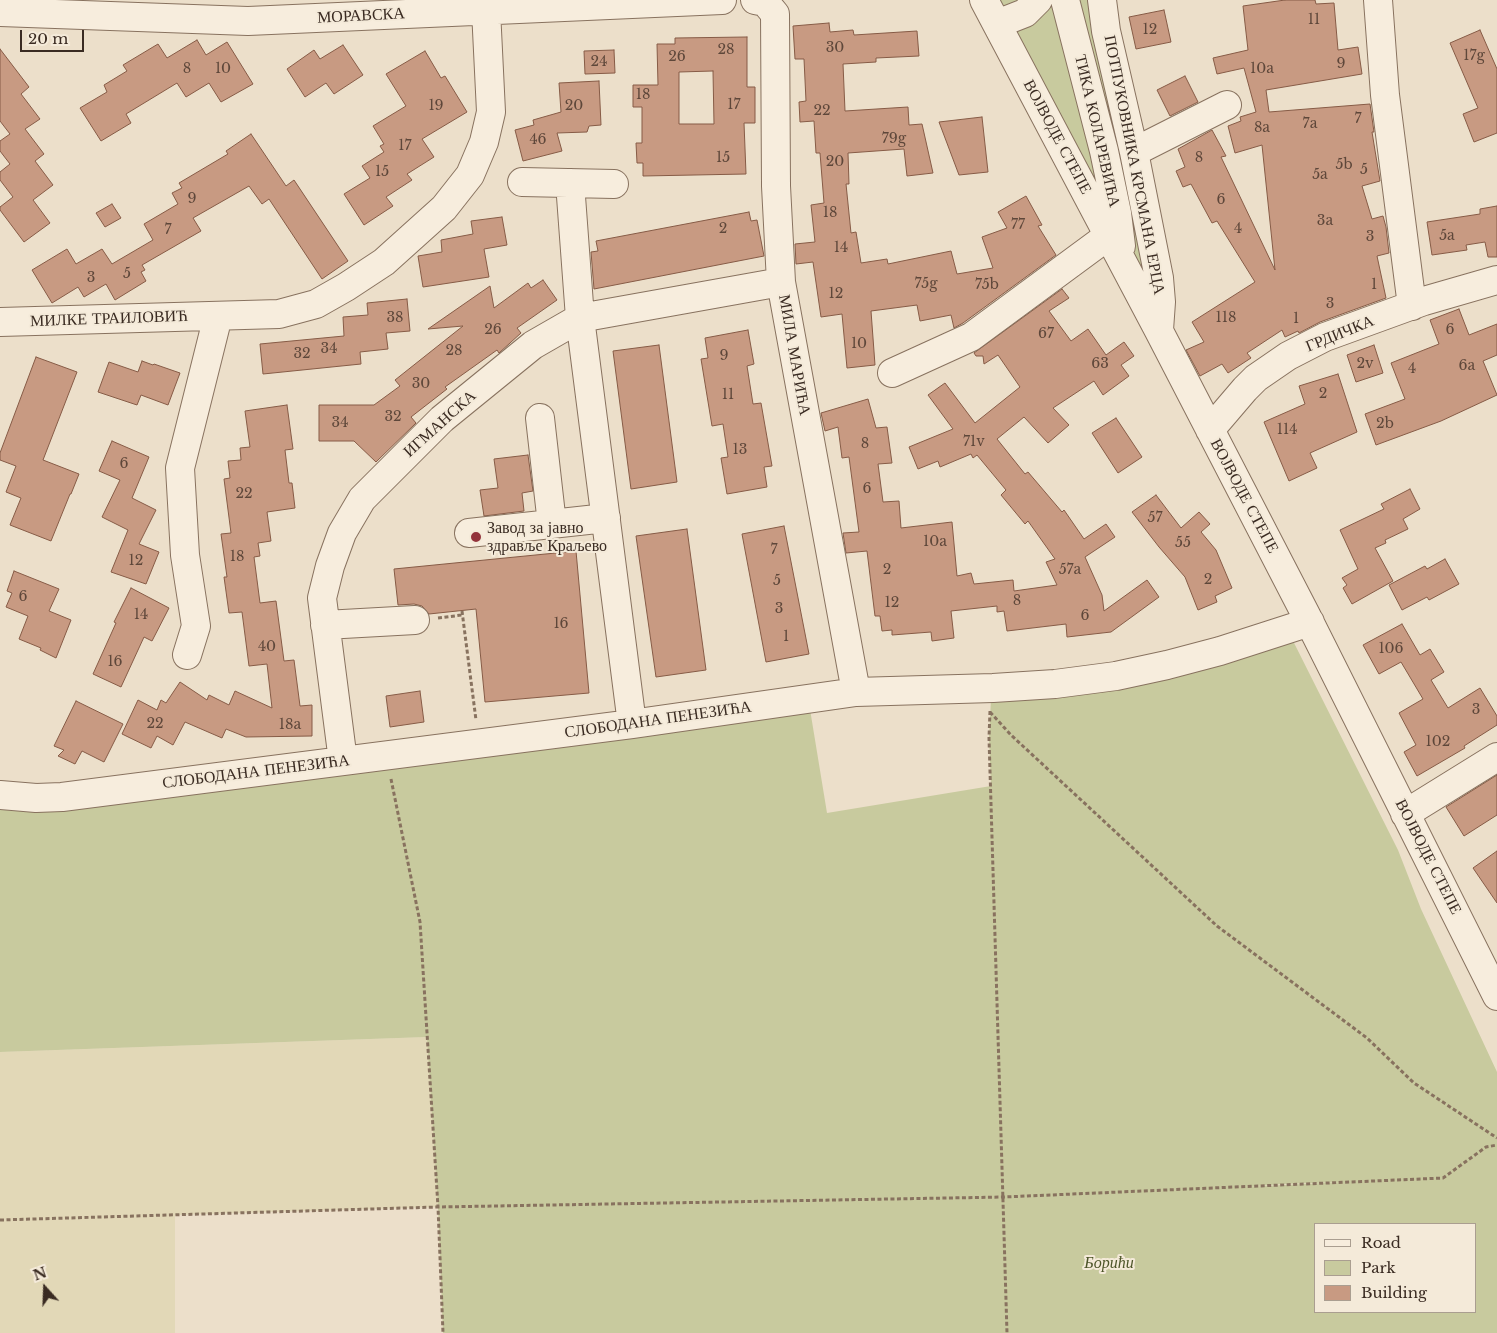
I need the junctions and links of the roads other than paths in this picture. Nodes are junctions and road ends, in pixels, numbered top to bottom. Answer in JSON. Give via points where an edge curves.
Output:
{"nodes":[{"id":1,"x":722,"y":0,"type":"edge"},
{"id":2,"x":984,"y":0,"type":"edge"},
{"id":3,"x":1038,"y":0,"type":"edge"},
{"id":4,"x":1066,"y":0,"type":"edge"},
{"id":5,"x":1102,"y":0,"type":"edge"},
{"id":6,"x":1378,"y":0,"type":"edge"},
{"id":7,"x":765,"y":7,"type":"edge"},
{"id":8,"x":486,"y":10,"type":"junction"},
{"id":9,"x":0,"y":12,"type":"edge"},
{"id":10,"x":997,"y":24,"type":"junction"},
{"id":11,"x":1227,"y":105,"type":"dead end"},
{"id":12,"x":1134,"y":152,"type":"junction"},
{"id":13,"x":522,"y":182,"type":"dead end"},
{"id":14,"x":570,"y":183,"type":"junction"},
{"id":15,"x":614,"y":184,"type":"dead end"},
{"id":16,"x":1108,"y":236,"type":"junction"},
{"id":17,"x":1122,"y":262,"type":"junction"},
{"id":18,"x":1497,"y":280,"type":"edge"},
{"id":19,"x":781,"y":282,"type":"junction"},
{"id":20,"x":1412,"y":306,"type":"junction"},
{"id":21,"x":218,"y":316,"type":"junction"},
{"id":22,"x":580,"y":318,"type":"junction"},
{"id":23,"x":0,"y":322,"type":"edge"},
{"id":24,"x":1159,"y":331,"type":"junction"},
{"id":25,"x":892,"y":373,"type":"dead end"},
{"id":26,"x":540,"y":418,"type":"dead end"},
{"id":27,"x":1210,"y":430,"type":"junction"},
{"id":28,"x":606,"y":518,"type":"junction"},
{"id":29,"x":552,"y":524,"type":"junction"},
{"id":30,"x":469,"y":533,"type":"dead end"},
{"id":31,"x":415,"y":620,"type":"dead end"},
{"id":32,"x":1310,"y":622,"type":"junction"},
{"id":33,"x":325,"y":625,"type":"junction"},
{"id":34,"x":187,"y":655,"type":"dead end"},
{"id":35,"x":856,"y":692,"type":"junction"},
{"id":36,"x":632,"y":724,"type":"junction"},
{"id":37,"x":1497,"y":757,"type":"edge"},
{"id":38,"x":343,"y":761,"type":"junction"},
{"id":39,"x":0,"y":796,"type":"edge"},
{"id":40,"x":1405,"y":814,"type":"junction"},
{"id":41,"x":1493,"y":978,"type":"edge"}],
"edges":[{"from":1,"to":8,"type":"street","name":"МОРАВСКА"},
{"from":2,"to":10,"type":"street","name":"ВОЈВОДЕ СТЕПЕ"},
{"from":3,"to":10,"type":"street","via":[[1025,14]]},
{"from":4,"to":17,"type":"street","name":"ТИКА КОЛАРЕВИЋА","via":[[1104,151],[1117,213]]},
{"from":5,"to":12,"type":"street","name":"ПОТПУКОВНИКА КРСМАНА ЕРЦА"},
{"from":6,"to":20,"type":"street","via":[[1385,95]]},
{"from":7,"to":19,"type":"street","name":"МИЛА МАРИЋА"},
{"from":8,"to":9,"type":"street","name":"МОРАВСКА","via":[[248,21]]},
{"from":8,"to":21,"type":"street","name":"МИЛКЕ ТРАИЛОВИЋ","via":[[491,112],[484,142],[470,175],[444,208],[384,262],[316,304],[279,314]]},
{"from":10,"to":16,"type":"street","name":"ВОЈВОДЕ СТЕПЕ"},
{"from":11,"to":12,"type":"street"},
{"from":12,"to":24,"type":"street","name":"ПОТПУКОВНИКА КРСМАНА ЕРЦА","via":[[1159,278]]},
{"from":13,"to":14,"type":"street"},
{"from":14,"to":15,"type":"street"},
{"from":14,"to":22,"type":"street"},
{"from":16,"to":17,"type":"street","name":"ВОЈВОДЕ СТЕПЕ"},
{"from":16,"to":25,"type":"street","via":[[971,338]]},
{"from":17,"to":24,"type":"street","name":"ВОЈВОДЕ СТЕПЕ"},
{"from":18,"to":20,"type":"street","name":"ГРДИЧКА"},
{"from":19,"to":22,"type":"street","name":"ИГМАНСКА"},
{"from":19,"to":35,"type":"street","name":"МИЛА МАРИЋА"},
{"from":20,"to":27,"type":"street","name":"ГРДИЧКА","via":[[1325,338],[1288,356],[1256,378]]},
{"from":21,"to":23,"type":"street","name":"МИЛКЕ ТРАИЛОВИЋ"},
{"from":21,"to":34,"type":"street","via":[[180,468],[186,555],[196,626]]},
{"from":22,"to":28,"type":"street"},
{"from":22,"to":33,"type":"street","name":"ИГМАНСКА","via":[[533,345],[442,419],[362,500],[342,533],[330,566],[322,598]]},
{"from":24,"to":27,"type":"street","name":"ВОЈВОДЕ СТЕПЕ"},
{"from":26,"to":29,"type":"street"},
{"from":27,"to":32,"type":"street","name":"ВОЈВОДЕ СТЕПЕ"},
{"from":28,"to":29,"type":"street"},
{"from":28,"to":36,"type":"street"},
{"from":29,"to":30,"type":"street"},
{"from":31,"to":33,"type":"street"},
{"from":32,"to":35,"type":"street","name":"СЛОБОДАНА ПЕНЕЗИЋА","via":[[1167,665],[1055,684],[989,700]]},
{"from":32,"to":40,"type":"street","name":"ВОЈВОДЕ СТЕПЕ"},
{"from":33,"to":38,"type":"street","name":"ИГМАНСКА"},
{"from":35,"to":36,"type":"street","name":"СЛОБОДАНА ПЕНЕЗИЋА"},
{"from":36,"to":38,"type":"street","name":"СЛОБОДАНА ПЕНЕЗИЋА"},
{"from":37,"to":40,"type":"street"},
{"from":38,"to":39,"type":"street","name":"СЛОБОДАНА ПЕНЕЗИЋА","via":[[62,797]]},
{"from":40,"to":41,"type":"street","name":"ВОЈВОДЕ СТЕПЕ"}]}
